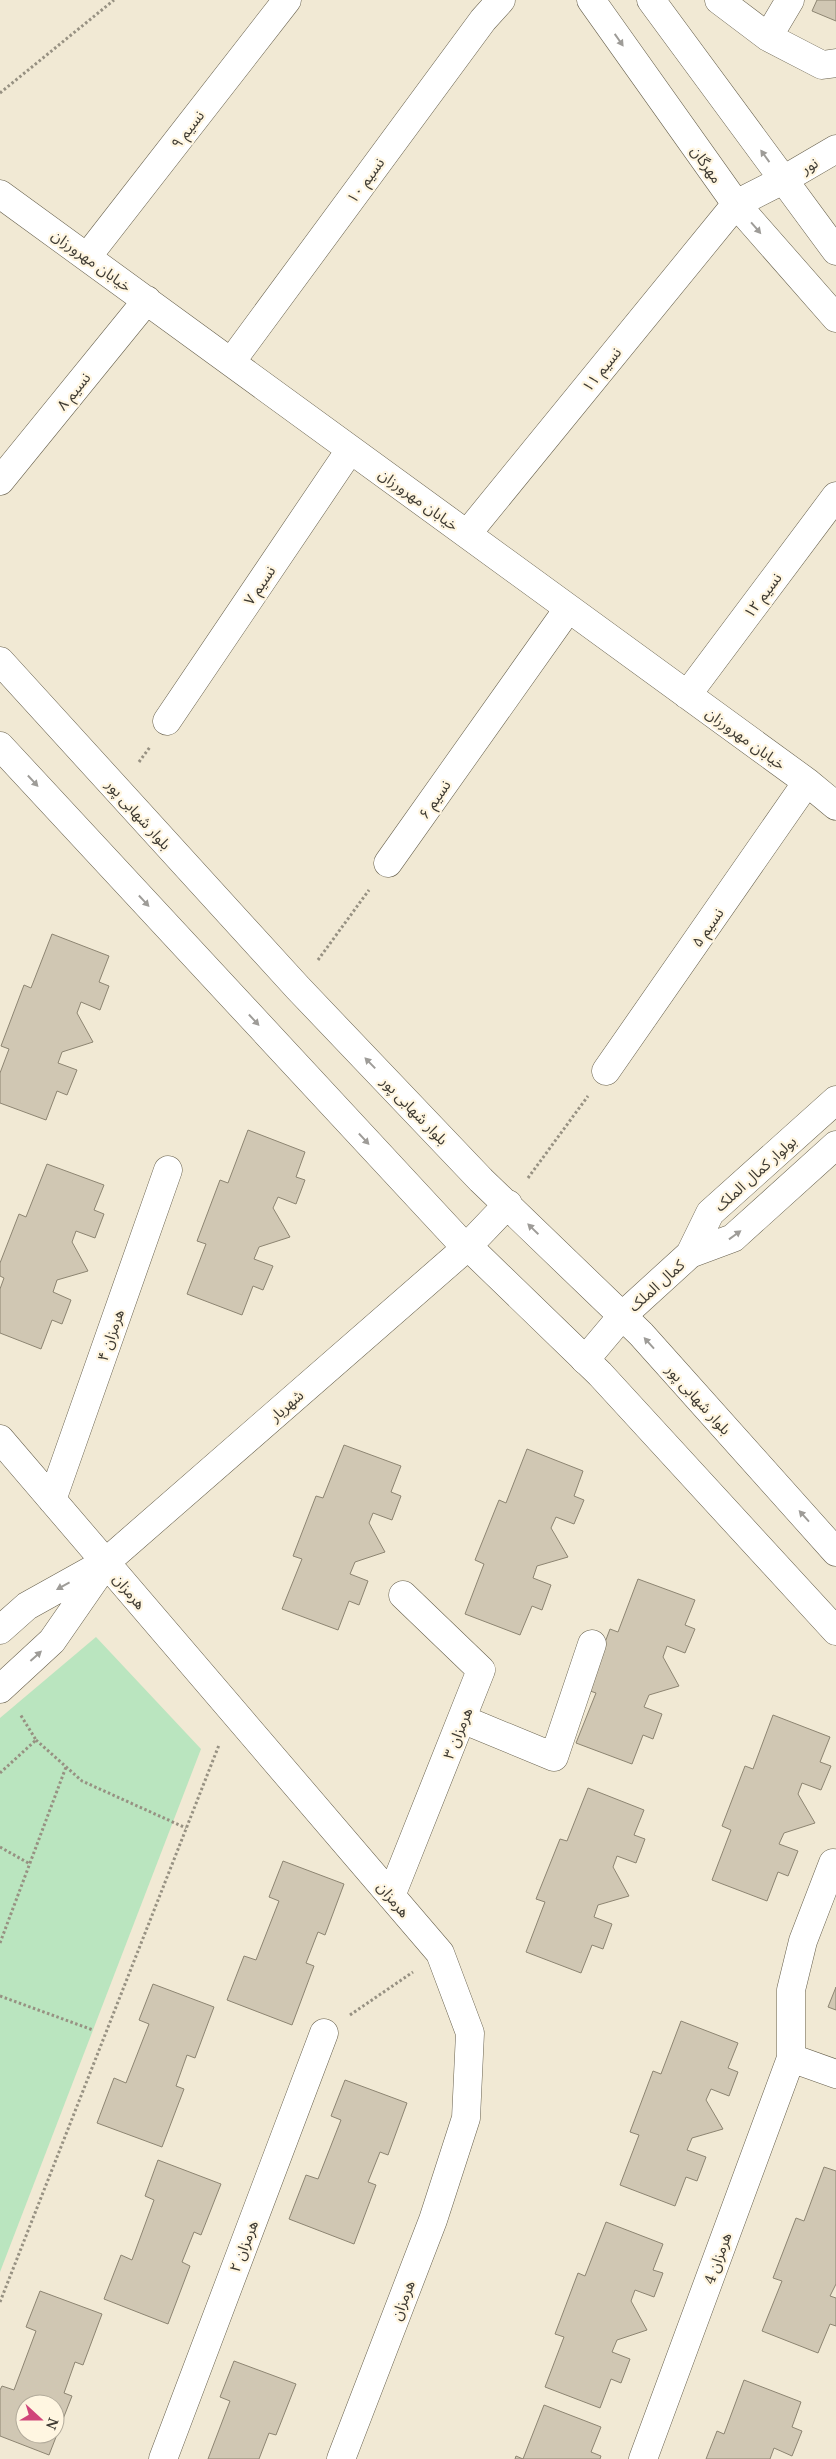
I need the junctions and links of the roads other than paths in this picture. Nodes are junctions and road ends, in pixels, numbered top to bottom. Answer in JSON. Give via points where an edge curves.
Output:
{"nodes":[{"id":1,"x":287,"y":0,"type":"edge"},
{"id":2,"x":501,"y":0,"type":"edge"},
{"id":3,"x":591,"y":0,"type":"edge"},
{"id":4,"x":651,"y":0,"type":"edge"},
{"id":5,"x":719,"y":0,"type":"edge"},
{"id":6,"x":790,"y":0,"type":"edge"},
{"id":7,"x":768,"y":37,"type":"junction"},
{"id":8,"x":836,"y":63,"type":"edge"},
{"id":9,"x":836,"y":149,"type":"edge"},
{"id":10,"x":783,"y":180,"type":"junction"},
{"id":11,"x":0,"y":194,"type":"edge"},
{"id":12,"x":736,"y":204,"type":"junction"},
{"id":13,"x":836,"y":251,"type":"edge"},
{"id":14,"x":87,"y":257,"type":"junction"},
{"id":15,"x":146,"y":300,"type":"junction"},
{"id":16,"x":836,"y":318,"type":"edge"},
{"id":17,"x":231,"y":362,"type":"junction"},
{"id":18,"x":350,"y":450,"type":"junction"},
{"id":19,"x":0,"y":481,"type":"edge"},
{"id":20,"x":836,"y":496,"type":"edge"},
{"id":21,"x":467,"y":534,"type":"junction"},
{"id":22,"x":568,"y":608,"type":"junction"},
{"id":23,"x":0,"y":661,"type":"edge"},
{"id":24,"x":687,"y":695,"type":"junction"},
{"id":25,"x":167,"y":721,"type":"road end"},
{"id":26,"x":0,"y":746,"type":"edge"},
{"id":27,"x":807,"y":782,"type":"junction"},
{"id":28,"x":836,"y":806,"type":"edge"},
{"id":29,"x":388,"y":863,"type":"road end"},
{"id":30,"x":606,"y":1072,"type":"road end"},
{"id":31,"x":836,"y":1100,"type":"edge"},
{"id":32,"x":836,"y":1145,"type":"edge"},
{"id":33,"x":168,"y":1170,"type":"dead end"},
{"id":34,"x":508,"y":1204,"type":"junction"},
{"id":35,"x":466,"y":1248,"type":"junction"},
{"id":36,"x":690,"y":1254,"type":"junction"},
{"id":37,"x":622,"y":1316,"type":"junction"},
{"id":38,"x":585,"y":1360,"type":"junction"},
{"id":39,"x":0,"y":1439,"type":"edge"},
{"id":40,"x":52,"y":1500,"type":"junction"},
{"id":41,"x":836,"y":1552,"type":"edge"},
{"id":42,"x":106,"y":1562,"type":"junction"},
{"id":43,"x":403,"y":1595,"type":"dead end"},
{"id":44,"x":0,"y":1630,"type":"edge"},
{"id":45,"x":836,"y":1631,"type":"edge"},
{"id":46,"x":592,"y":1644,"type":"dead end"},
{"id":47,"x":1,"y":1688,"type":"edge"},
{"id":48,"x":462,"y":1719,"type":"junction"},
{"id":49,"x":833,"y":1863,"type":"dead end"},
{"id":50,"x":392,"y":1896,"type":"junction"},
{"id":51,"x":324,"y":2033,"type":"road end"},
{"id":52,"x":791,"y":2058,"type":"junction"},
{"id":53,"x":836,"y":2074,"type":"edge"},
{"id":54,"x":162,"y":2459,"type":"edge"},
{"id":55,"x":341,"y":2459,"type":"edge"},
{"id":56,"x":643,"y":2459,"type":"edge"}],
"edges":[{"from":1,"to":14,"type":"street","name":"نسیم ۹"},
{"from":2,"to":17,"type":"street","name":"نسیم ۱۰"},
{"from":3,"to":12,"type":"street","name":"مهرگان","one_way":true},
{"from":10,"to":4,"type":"street","one_way":true},
{"from":5,"to":7,"type":"street"},
{"from":6,"to":7,"type":"street"},
{"from":7,"to":8,"type":"street","via":[[822,65]]},
{"from":9,"to":10,"type":"street","name":"نور"},
{"from":10,"to":12,"type":"street","name":"نور"},
{"from":10,"to":13,"type":"street"},
{"from":11,"to":14,"type":"street","name":"خیابان مهرورزان"},
{"from":12,"to":16,"type":"street","name":"مهرگان","one_way":true},
{"from":12,"to":21,"type":"street","name":"نسیم ۱۱"},
{"from":14,"to":15,"type":"street","name":"خیابان مهرورزان"},
{"from":15,"to":17,"type":"street","name":"خیابان مهرورزان"},
{"from":15,"to":19,"type":"street","name":"نسیم ۸"},
{"from":17,"to":18,"type":"street","name":"خیابان مهرورزان"},
{"from":18,"to":21,"type":"street","name":"خیابان مهرورزان"},
{"from":18,"to":25,"type":"street","name":"نسیم ۷"},
{"from":20,"to":24,"type":"street","name":"نسیم ۱۲"},
{"from":21,"to":22,"type":"street","name":"خیابان مهرورزان"},
{"from":22,"to":24,"type":"street","name":"خیابان مهرورزان"},
{"from":22,"to":29,"type":"street","name":"نسیم ۶"},
{"from":34,"to":23,"type":"street","name":"بلوار شهابی پور","one_way":true,"via":[[481,1180],[298,988]]},
{"from":24,"to":27,"type":"street","name":"خیابان مهرورزان"},
{"from":26,"to":35,"type":"street","one_way":true},
{"from":27,"to":28,"type":"street","name":"خیابان مهرورزان"},
{"from":27,"to":30,"type":"street","name":"نسیم ۵"},
{"from":31,"to":36,"type":"street","name":"بولوار کمال الملک","via":[[710,1213]]},
{"from":36,"to":32,"type":"street","one_way":true,"via":[[733,1238]]},
{"from":33,"to":40,"type":"street","name":"هرمزان ۴"},
{"from":34,"to":35,"type":"street","name":"شهریار"},
{"from":37,"to":34,"type":"street","name":"بلوار شهابی پور","one_way":true},
{"from":35,"to":38,"type":"street","via":[[475,1253]]},
{"from":35,"to":42,"type":"street","name":"شهریار"},
{"from":36,"to":37,"type":"street","name":"کمال الملک"},
{"from":37,"to":38,"type":"street","name":"کمال الملک"},
{"from":41,"to":37,"type":"street","name":"بلوار شهابی پور","one_way":true},
{"from":38,"to":45,"type":"street"},
{"from":39,"to":40,"type":"street","name":"هرمزان"},
{"from":40,"to":42,"type":"street","name":"هرمزان"},
{"from":42,"to":44,"type":"street","name":"شهریار","one_way":true,"via":[[27,1606]]},
{"from":47,"to":42,"type":"street","name":"شهریار","one_way":true,"via":[[52,1642]]},
{"from":42,"to":50,"type":"street","name":"هرمزان"},
{"from":43,"to":48,"type":"street","name":"هرمزان ۳","via":[[482,1670]]},
{"from":46,"to":48,"type":"street","via":[[554,1756]]},
{"from":48,"to":50,"type":"street","name":"هرمزان ۳"},
{"from":49,"to":52,"type":"street","via":[[803,1941],[791,1990]]},
{"from":50,"to":55,"type":"street","name":"هرمزان","via":[[440,1953],[470,2033],[466,2118],[433,2220]]},
{"from":51,"to":54,"type":"street","name":"هرمزان ۲"},
{"from":52,"to":53,"type":"street"},
{"from":52,"to":56,"type":"street","name":"هرمزان 4"}]}
